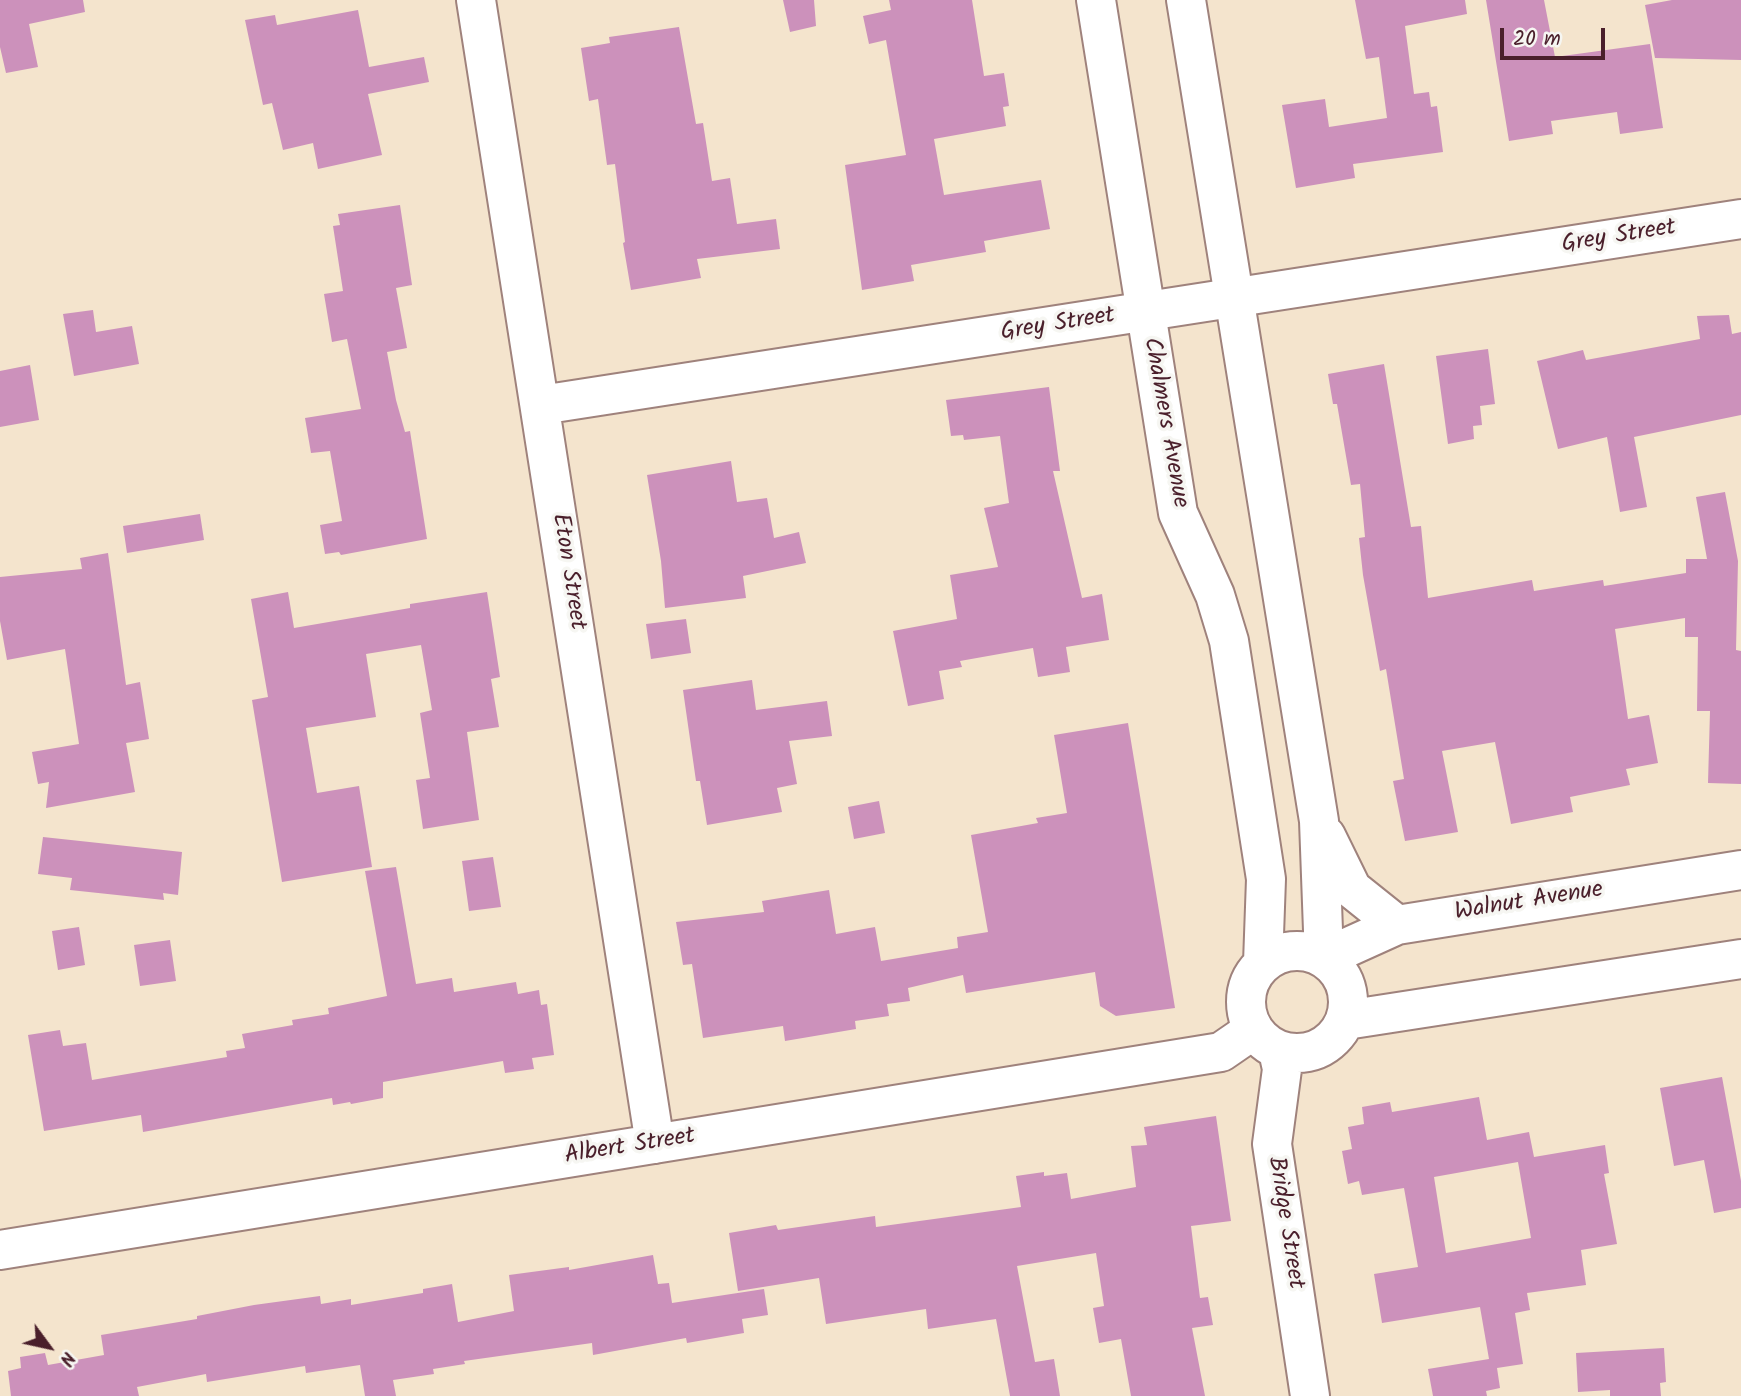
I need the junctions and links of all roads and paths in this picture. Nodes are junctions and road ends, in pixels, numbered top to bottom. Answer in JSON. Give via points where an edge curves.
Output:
{"nodes":[{"id":1,"x":476,"y":0,"type":"edge"},
{"id":2,"x":1096,"y":0,"type":"edge"},
{"id":3,"x":1186,"y":0,"type":"edge"},
{"id":4,"x":1741,"y":219,"type":"edge"},
{"id":5,"x":1233,"y":299,"type":"junction"},
{"id":6,"x":1145,"y":313,"type":"junction"},
{"id":7,"x":541,"y":405,"type":"junction"},
{"id":8,"x":1320,"y":821,"type":"junction"},
{"id":9,"x":1741,"y":870,"type":"edge"},
{"id":10,"x":1396,"y":925,"type":"junction"},
{"id":11,"x":1324,"y":958,"type":"junction"},
{"id":12,"x":1741,"y":959,"type":"edge"},
{"id":13,"x":1263,"y":963,"type":"junction"},
{"id":14,"x":1346,"y":1020,"type":"junction"},
{"id":15,"x":1266,"y":1040,"type":"junction"},
{"id":16,"x":655,"y":1144,"type":"junction"},
{"id":17,"x":0,"y":1250,"type":"edge"},
{"id":18,"x":1310,"y":1396,"type":"edge"}],
"edges":[{"from":1,"to":7,"type":"street","name":"Eton Street"},
{"from":2,"to":6,"type":"street","name":"Chalmers Avenue"},
{"from":3,"to":5,"type":"street"},
{"from":4,"to":5,"type":"street","name":"Grey Street"},
{"from":5,"to":6,"type":"street","name":"Grey Street"},
{"from":5,"to":8,"type":"street"},
{"from":6,"to":7,"type":"street","name":"Grey Street"},
{"from":6,"to":13,"type":"street","name":"Chalmers Avenue","via":[[1178,513],[1215,595],[1229,641],[1266,879]]},
{"from":7,"to":16,"type":"street","name":"Eton Street"},
{"from":8,"to":10,"type":"street","via":[[1352,889]]},
{"from":8,"to":11,"type":"street"},
{"from":9,"to":10,"type":"street","name":"Walnut Avenue"},
{"from":10,"to":11,"type":"street","name":"Walnut Avenue"},
{"from":11,"to":13,"type":"street","via":[[1293,950]]},
{"from":11,"to":14,"type":"street","via":[[1346,985]]},
{"from":12,"to":14,"type":"street"},
{"from":13,"to":15,"type":"street","via":[[1248,987],[1245,1002]]},
{"from":14,"to":15,"type":"street","via":[[1326,1045],[1311,1052],[1294,1054]]},
{"from":15,"to":16,"type":"street","name":"Albert Street","via":[[1221,1052]]},
{"from":15,"to":18,"type":"street","name":"Bridge Street","via":[[1282,1069],[1272,1143]]},
{"from":16,"to":17,"type":"street","name":"Albert Street"}]}
